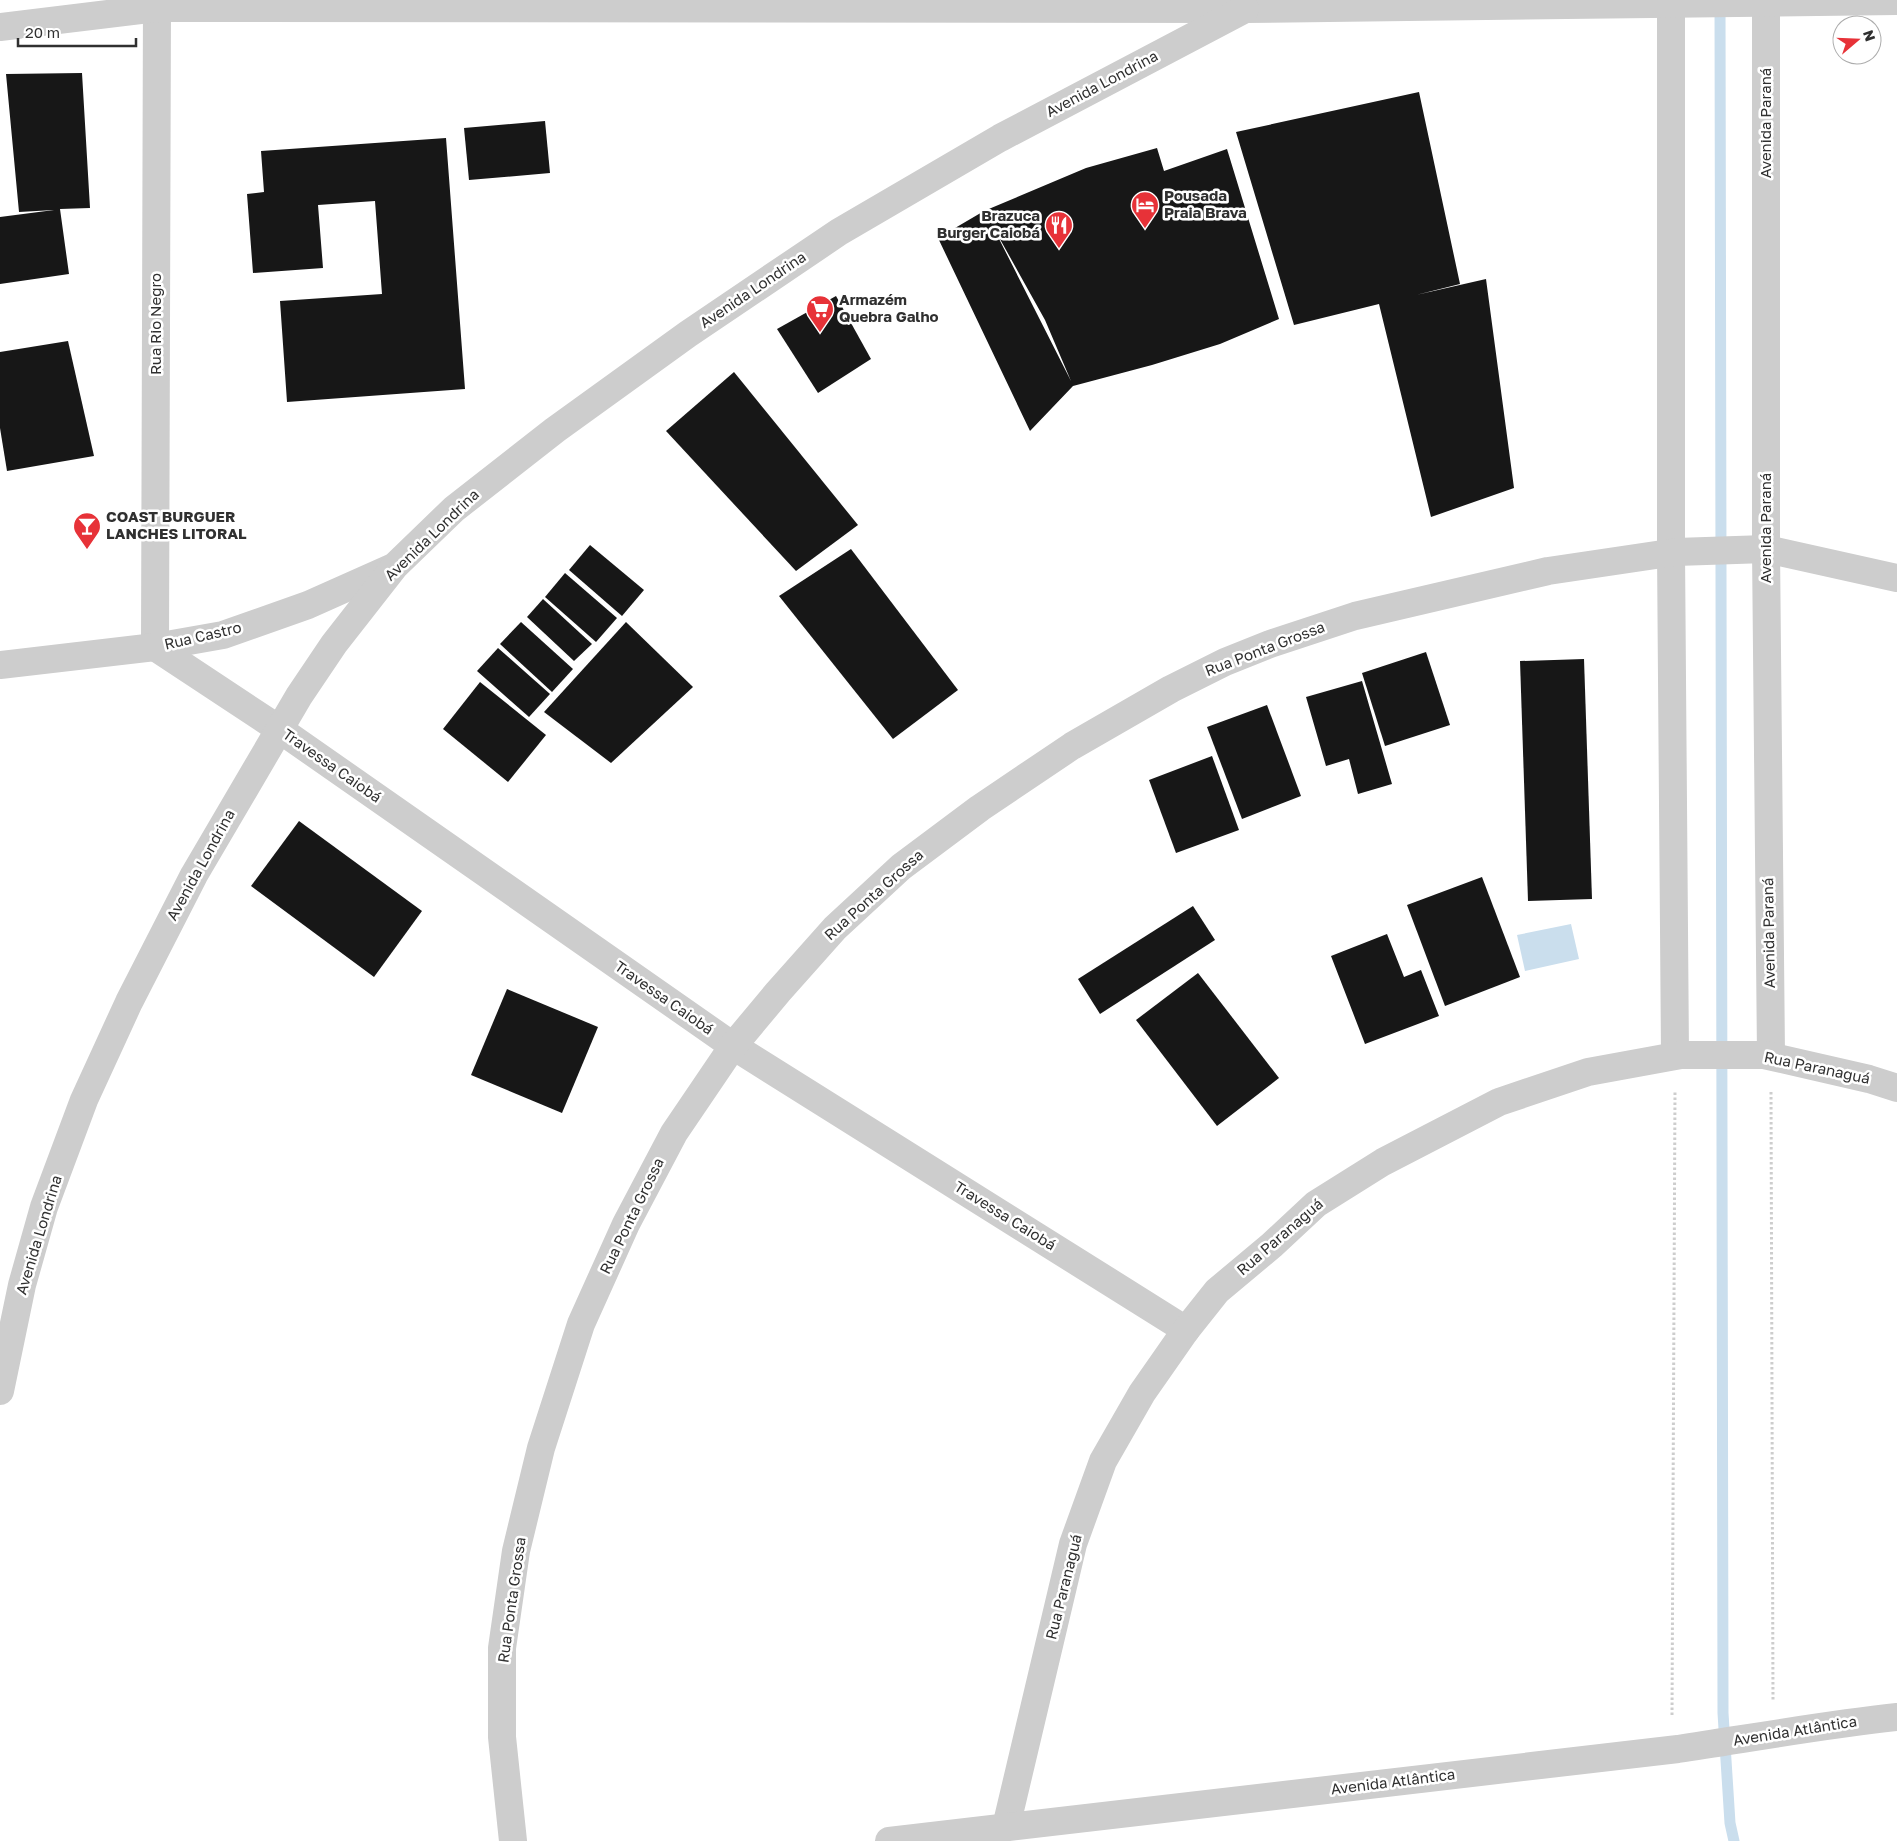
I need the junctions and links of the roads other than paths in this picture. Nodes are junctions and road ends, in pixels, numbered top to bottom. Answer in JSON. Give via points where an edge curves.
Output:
{"nodes":[{"id":1,"x":1766,"y":1,"type":"edge"},
{"id":2,"x":1897,"y":1,"type":"edge"},
{"id":3,"x":1671,"y":2,"type":"edge"},
{"id":4,"x":157,"y":4,"type":"edge"},
{"id":5,"x":1245,"y":9,"type":"junction"},
{"id":6,"x":0,"y":27,"type":"edge"},
{"id":7,"x":1762,"y":549,"type":"junction"},
{"id":8,"x":1674,"y":552,"type":"junction"},
{"id":9,"x":395,"y":566,"type":"junction"},
{"id":10,"x":1897,"y":578,"type":"edge"},
{"id":11,"x":155,"y":647,"type":"junction"},
{"id":12,"x":0,"y":665,"type":"edge"},
{"id":13,"x":279,"y":729,"type":"junction"},
{"id":14,"x":733,"y":1046,"type":"junction"},
{"id":15,"x":1678,"y":1055,"type":"junction"},
{"id":16,"x":1767,"y":1056,"type":"junction"},
{"id":17,"x":1897,"y":1088,"type":"edge"},
{"id":18,"x":11,"y":1286,"type":"edge"},
{"id":19,"x":1186,"y":1330,"type":"junction"},
{"id":20,"x":0,"y":1391,"type":"edge"},
{"id":21,"x":1897,"y":1717,"type":"edge"},
{"id":22,"x":1006,"y":1827,"type":"junction"},
{"id":23,"x":513,"y":1841,"type":"edge"},
{"id":24,"x":889,"y":1841,"type":"edge"}],
"edges":[{"from":1,"to":2,"type":"street"},
{"from":1,"to":3,"type":"street"},
{"from":1,"to":7,"type":"street","name":"Avenida Paraná"},
{"from":3,"to":5,"type":"street"},
{"from":3,"to":8,"type":"street"},
{"from":4,"to":5,"type":"street"},
{"from":4,"to":6,"type":"street"},
{"from":4,"to":11,"type":"street","name":"Rua Rio Negro"},
{"from":5,"to":9,"type":"street","name":"Avenida Londrina","via":[[1000,138],[839,232],[688,334],[555,430],[454,509]]},
{"from":7,"to":8,"type":"street","name":"Rua Ponta Grossa"},
{"from":7,"to":10,"type":"street","name":"Rua Ponta Grossa"},
{"from":7,"to":16,"type":"street","name":"Avenida Paraná"},
{"from":8,"to":14,"type":"street","name":"Rua Ponta Grossa","via":[[1548,571],[1355,616],[1225,662],[1171,689],[1072,746],[980,808],[901,867],[835,928]]},
{"from":8,"to":15,"type":"street"},
{"from":9,"to":11,"type":"street","name":"Rua Castro","via":[[308,605],[223,635]]},
{"from":9,"to":13,"type":"street","name":"Avenida Londrina","via":[[334,644]]},
{"from":11,"to":12,"type":"street","name":"Rua Castro"},
{"from":11,"to":13,"type":"street","name":"Travessa Caiobá"},
{"from":13,"to":14,"type":"street","name":"Travessa Caiobá"},
{"from":13,"to":18,"type":"street","name":"Avenida Londrina","via":[[194,875],[129,1002],[84,1100]]},
{"from":14,"to":19,"type":"street","name":"Travessa Caiobá"},
{"from":14,"to":23,"type":"street","name":"Rua Ponta Grossa","via":[[674,1133],[626,1224],[581,1324],[541,1448],[516,1551],[502,1648],[502,1737]]},
{"from":15,"to":16,"type":"street","name":"Rua Paranaguá"},
{"from":15,"to":19,"type":"street","name":"Rua Paranaguá","via":[[1588,1072],[1499,1102],[1383,1162],[1316,1204],[1217,1291]]},
{"from":16,"to":17,"type":"street","name":"Rua Paranaguá"},
{"from":18,"to":20,"type":"street","name":"Avenida Londrina"},
{"from":19,"to":22,"type":"street","name":"Rua Paranaguá","via":[[1142,1392],[1103,1461],[1073,1544]]},
{"from":21,"to":22,"type":"street","name":"Avenida Atlântica","via":[[1675,1749]]},
{"from":22,"to":24,"type":"street","name":"Avenida Atlântica"}]}
